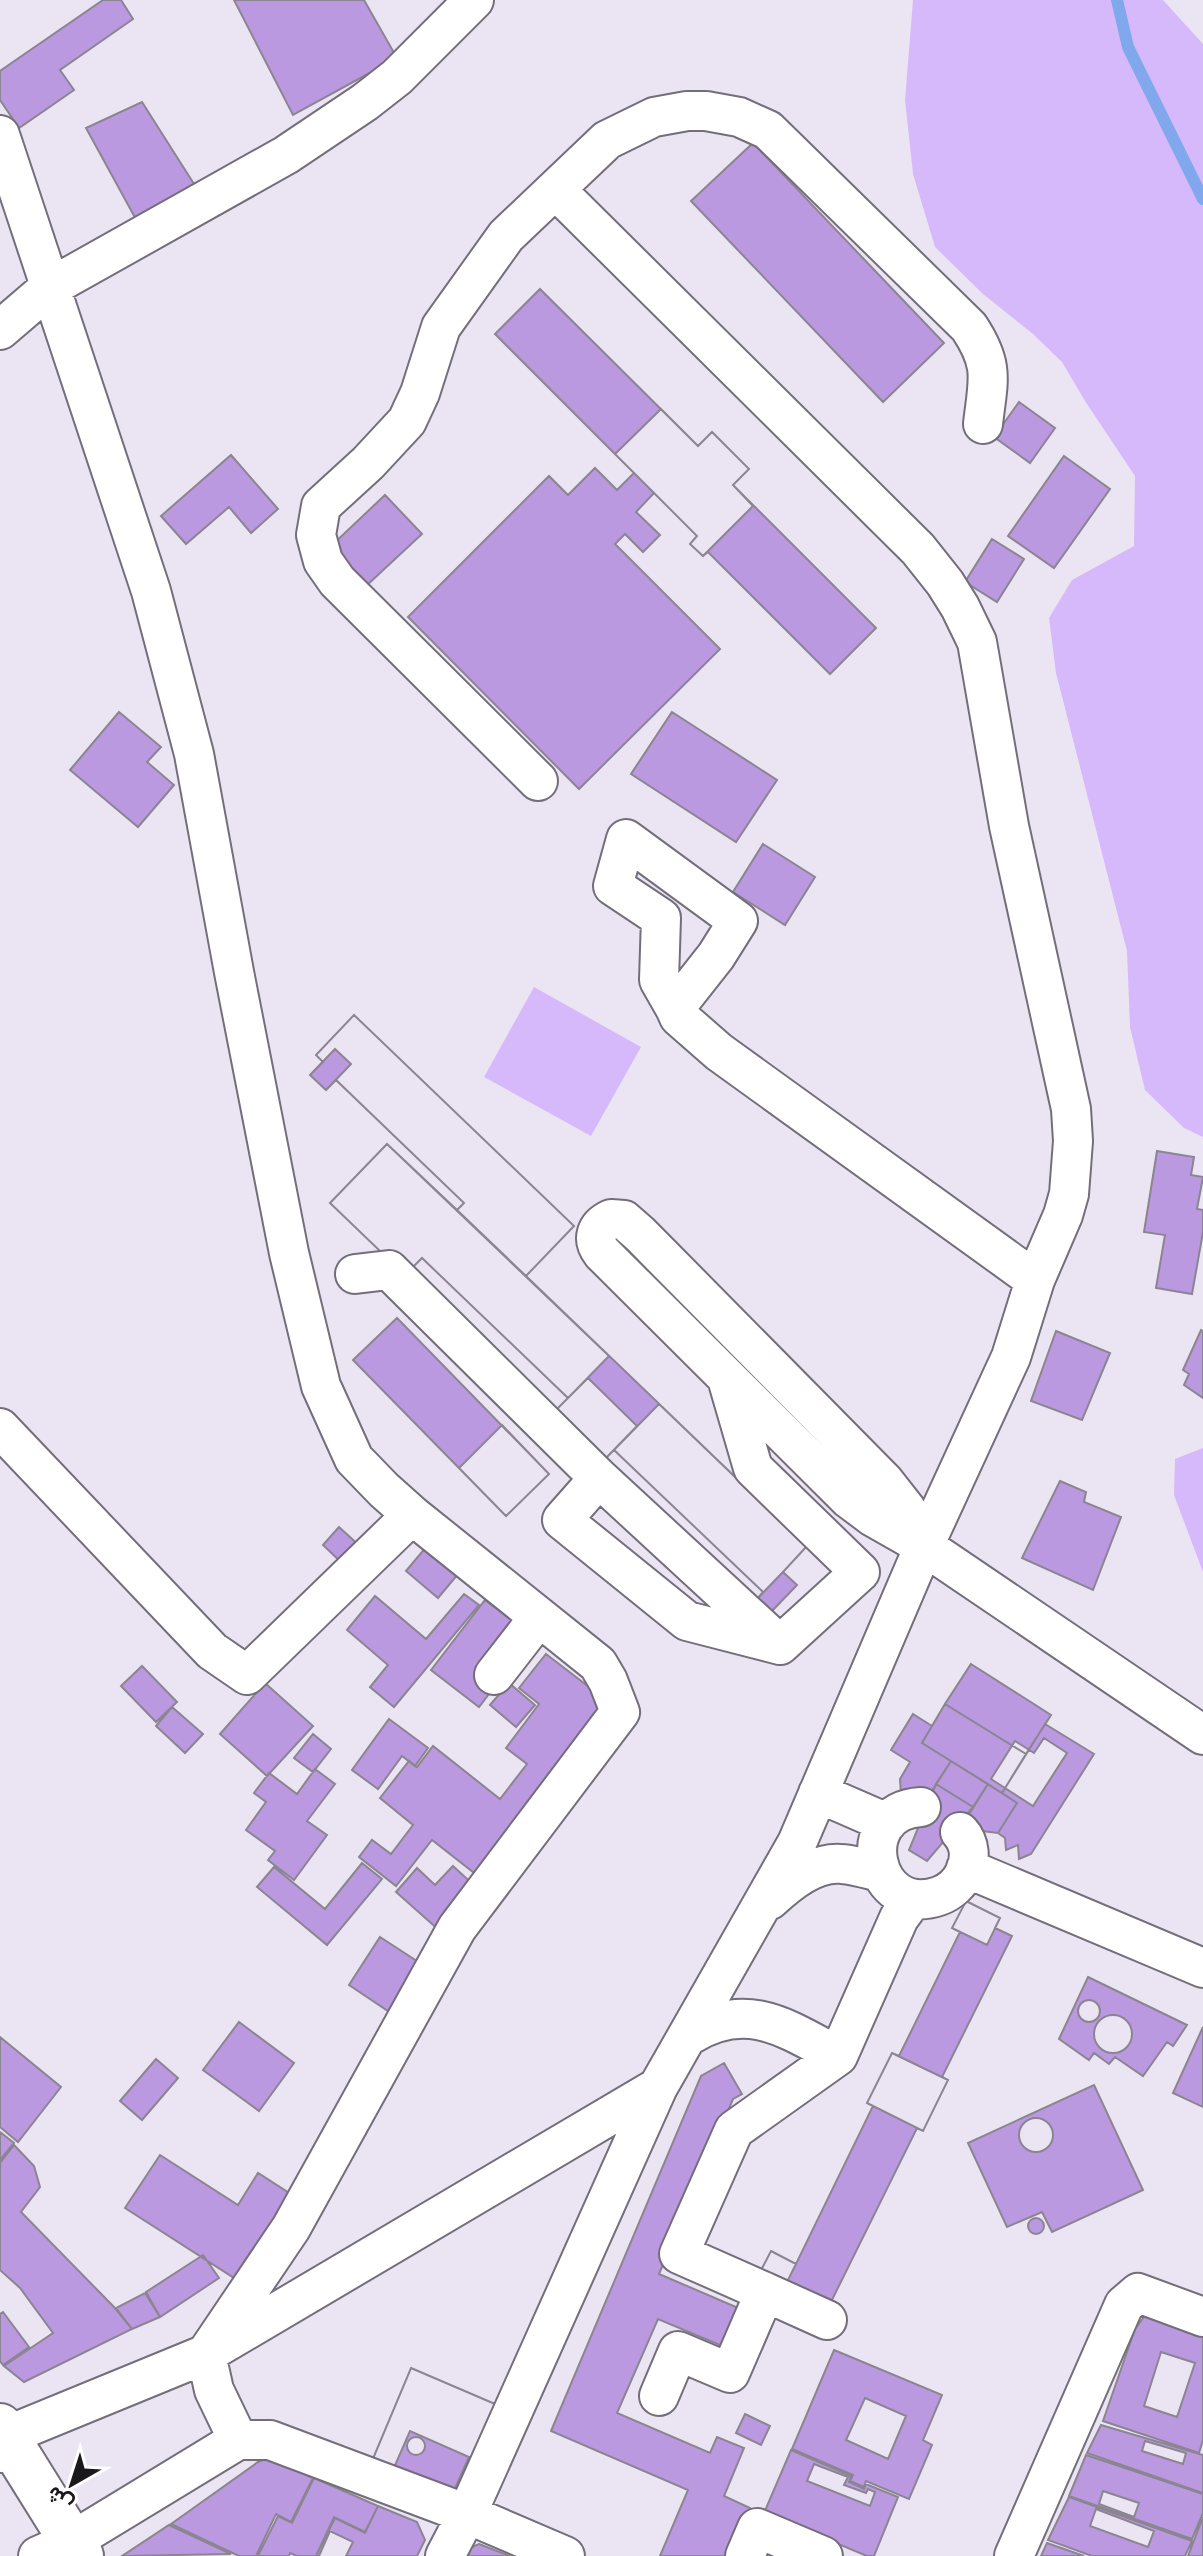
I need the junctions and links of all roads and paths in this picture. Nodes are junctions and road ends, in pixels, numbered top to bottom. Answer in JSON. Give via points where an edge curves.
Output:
{"nodes":[{"id":1,"x":474,"y":0,"type":"edge"},
{"id":2,"x":0,"y":135,"type":"edge"},
{"id":3,"x":556,"y":190,"type":"junction"},
{"id":4,"x":49,"y":288,"type":"junction"},
{"id":5,"x":0,"y":330,"type":"edge"},
{"id":6,"x":983,"y":424,"type":"dead end"},
{"id":7,"x":538,"y":781,"type":"dead end"},
{"id":8,"x":675,"y":1008,"type":"dead end"},
{"id":9,"x":355,"y":1274,"type":"dead end"},
{"id":10,"x":1035,"y":1280,"type":"junction"},
{"id":11,"x":728,"y":1379,"type":"junction"},
{"id":12,"x":0,"y":1428,"type":"edge"},
{"id":13,"x":599,"y":1478,"type":"junction"},
{"id":14,"x":412,"y":1515,"type":"junction"},
{"id":15,"x":924,"y":1546,"type":"junction"},
{"id":16,"x":539,"y":1617,"type":"junction"},
{"id":17,"x":780,"y":1645,"type":"junction"},
{"id":18,"x":494,"y":1675,"type":"dead end"},
{"id":19,"x":1203,"y":1735,"type":"edge"},
{"id":20,"x":818,"y":1793,"type":"junction"},
{"id":21,"x":921,"y":1807,"type":"dead end"},
{"id":22,"x":887,"y":1823,"type":"junction"},
{"id":23,"x":880,"y":1872,"type":"junction"},
{"id":24,"x":913,"y":1899,"type":"junction"},
{"id":25,"x":753,"y":1924,"type":"junction"},
{"id":26,"x":1203,"y":1968,"type":"edge"},
{"id":27,"x":690,"y":2035,"type":"junction"},
{"id":28,"x":838,"y":2056,"type":"junction"},
{"id":29,"x":658,"y":2087,"type":"junction"},
{"id":30,"x":765,"y":2292,"type":"junction"},
{"id":31,"x":1203,"y":2317,"type":"edge"},
{"id":32,"x":827,"y":2320,"type":"dead end"},
{"id":33,"x":206,"y":2354,"type":"junction"},
{"id":34,"x":659,"y":2396,"type":"dead end"},
{"id":35,"x":2,"y":2438,"type":"edge"},
{"id":36,"x":238,"y":2440,"type":"junction"},
{"id":37,"x":467,"y":2514,"type":"junction"},
{"id":38,"x":64,"y":2551,"type":"edge"},
{"id":39,"x":445,"y":2556,"type":"edge"},
{"id":40,"x":565,"y":2556,"type":"edge"},
{"id":41,"x":745,"y":2556,"type":"edge"},
{"id":42,"x":823,"y":2556,"type":"edge"},
{"id":43,"x":1014,"y":2556,"type":"edge"}],
"edges":[{"from":1,"to":4,"type":"street","via":[[397,77],[339,120]]},
{"from":2,"to":4,"type":"street"},
{"from":3,"to":6,"type":"street","via":[[607,140],[654,117],[706,111],[768,130],[969,327],[986,357]]},
{"from":3,"to":7,"type":"street","via":[[506,236],[441,327],[407,421],[321,506],[316,535],[323,561],[337,581]]},
{"from":3,"to":10,"type":"street","via":[[918,549],[945,583],[977,642],[1009,826],[1071,1109],[1069,1194]]},
{"from":4,"to":5,"type":"street"},
{"from":4,"to":14,"type":"street","via":[[151,591],[194,754],[289,1253],[321,1386],[354,1459]]},
{"from":8,"to":10,"type":"street","via":[[719,1052]]},
{"from":9,"to":13,"type":"street","via":[[389,1270]]},
{"from":10,"to":15,"type":"street","via":[[1011,1357]]},
{"from":11,"to":15,"type":"street","via":[[849,1499]]},
{"from":11,"to":15,"type":"street","via":[[599,1250],[596,1235],[604,1223],[624,1220],[640,1234],[884,1481],[906,1509]]},
{"from":11,"to":17,"type":"street","via":[[753,1468],[860,1572]]},
{"from":12,"to":14,"type":"street","via":[[212,1651],[247,1675]]},
{"from":13,"to":17,"type":"street"},
{"from":13,"to":17,"type":"street","via":[[562,1520],[687,1621]]},
{"from":14,"to":16,"type":"street"},
{"from":15,"to":19,"type":"street"},
{"from":15,"to":20,"type":"street"},
{"from":16,"to":18,"type":"street"},
{"from":16,"to":33,"type":"street","via":[[598,1664],[620,1712],[457,1928],[291,2228]]},
{"from":20,"to":22,"type":"street"},
{"from":20,"to":25,"type":"street"},
{"from":21,"to":22,"type":"street"},
{"from":22,"to":23,"type":"street","via":[[876,1851]]},
{"from":23,"to":24,"type":"street","via":[[893,1889]]},
{"from":23,"to":25,"type":"street","via":[[839,1863],[809,1872],[771,1899]]},
{"from":24,"to":26,"type":"street","via":[[935,1898],[961,1879],[963,1850]]},
{"from":24,"to":28,"type":"street","via":[[899,1918]]},
{"from":25,"to":27,"type":"street"},
{"from":27,"to":28,"type":"street","via":[[723,2019],[758,2019]]},
{"from":27,"to":29,"type":"street"},
{"from":28,"to":30,"type":"street","via":[[734,2130],[679,2254]]},
{"from":29,"to":33,"type":"street"},
{"from":29,"to":37,"type":"street"},
{"from":30,"to":32,"type":"street"},
{"from":30,"to":34,"type":"street","via":[[730,2373],[678,2351]]},
{"from":31,"to":43,"type":"street","via":[[1138,2293],[1124,2305]]},
{"from":33,"to":35,"type":"street"},
{"from":33,"to":36,"type":"street","via":[[214,2390]]},
{"from":35,"to":38,"type":"main road"},
{"from":36,"to":37,"type":"street","via":[[270,2440]]},
{"from":36,"to":38,"type":"street"},
{"from":37,"to":39,"type":"street"},
{"from":37,"to":40,"type":"street"},
{"from":41,"to":42,"type":"street","via":[[757,2528]]}]}
